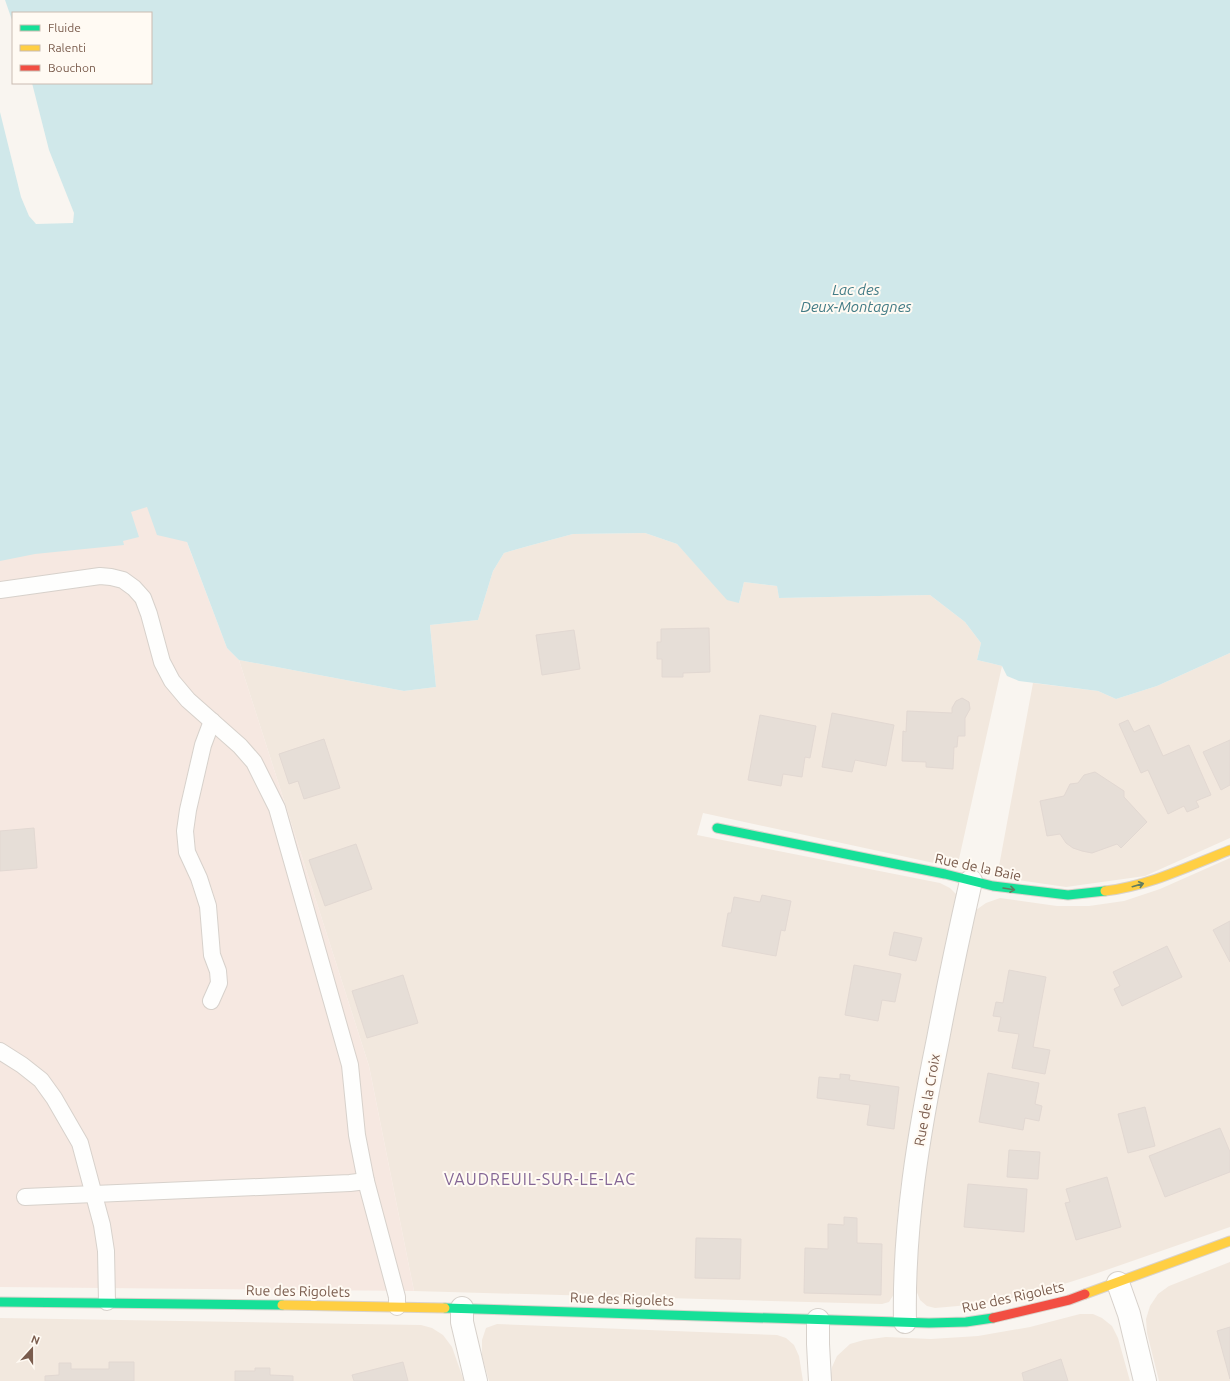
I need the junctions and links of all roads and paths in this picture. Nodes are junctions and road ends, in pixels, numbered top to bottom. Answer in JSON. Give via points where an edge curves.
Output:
{"nodes":[{"id":1,"x":0,"y":590,"type":"edge"},
{"id":2,"x":212,"y":721,"type":"junction"},
{"id":3,"x":717,"y":828,"type":"dead end"},
{"id":4,"x":1230,"y":850,"type":"edge"},
{"id":5,"x":971,"y":881,"type":"junction"},
{"id":6,"x":211,"y":1001,"type":"dead end"},
{"id":7,"x":0,"y":1051,"type":"edge"},
{"id":8,"x":366,"y":1181,"type":"junction"},
{"id":9,"x":94,"y":1194,"type":"junction"},
{"id":10,"x":25,"y":1197,"type":"dead end"},
{"id":11,"x":1230,"y":1241,"type":"edge"},
{"id":12,"x":1118,"y":1283,"type":"junction"},
{"id":13,"x":0,"y":1302,"type":"edge"},
{"id":14,"x":107,"y":1302,"type":"junction"},
{"id":15,"x":397,"y":1307,"type":"junction"},
{"id":16,"x":462,"y":1308,"type":"junction"},
{"id":17,"x":818,"y":1320,"type":"junction"},
{"id":18,"x":905,"y":1322,"type":"junction"},
{"id":19,"x":476,"y":1381,"type":"edge"},
{"id":20,"x":820,"y":1381,"type":"edge"},
{"id":21,"x":1145,"y":1381,"type":"edge"}],
"edges":[{"from":1,"to":2,"type":"lane","via":[[100,576],[124,580],[143,598],[162,662],[172,681],[188,700]]},
{"from":2,"to":6,"type":"lane","via":[[203,745],[185,831],[187,852],[208,906],[212,955],[218,971],[219,983]]},
{"from":2,"to":8,"type":"lane","via":[[254,762],[277,808],[350,1065],[357,1135]]},
{"from":3,"to":5,"type":"street","name":"Rue de la Baie"},
{"from":5,"to":4,"type":"street","name":"Rue de la Baie","one_way":true,"via":[[1044,894],[1068,896],[1094,893],[1124,889],[1153,881]]},
{"from":5,"to":18,"type":"street","name":"Rue de la Croix","via":[[931,1071],[912,1185],[905,1264]]},
{"from":7,"to":9,"type":"lane","via":[[41,1080],[54,1098],[80,1143]]},
{"from":8,"to":9,"type":"lane"},
{"from":8,"to":15,"type":"lane","via":[[397,1297]]},
{"from":9,"to":10,"type":"lane"},
{"from":9,"to":14,"type":"lane","via":[[106,1251]]},
{"from":11,"to":12,"type":"street","name":"Rue des Rigolets"},
{"from":12,"to":18,"type":"street","name":"Rue des Rigolets","via":[[1069,1300],[987,1319],[960,1323]]},
{"from":12,"to":21,"type":"street","via":[[1129,1314]]},
{"from":13,"to":14,"type":"street","name":"Rue des Rigolets"},
{"from":14,"to":15,"type":"street","name":"Rue des Rigolets"},
{"from":15,"to":16,"type":"street","name":"Rue des Rigolets"},
{"from":16,"to":17,"type":"street","name":"Rue des Rigolets"},
{"from":16,"to":19,"type":"street","via":[[463,1328]]},
{"from":17,"to":18,"type":"street","name":"Rue des Rigolets"},
{"from":17,"to":20,"type":"street"}]}
